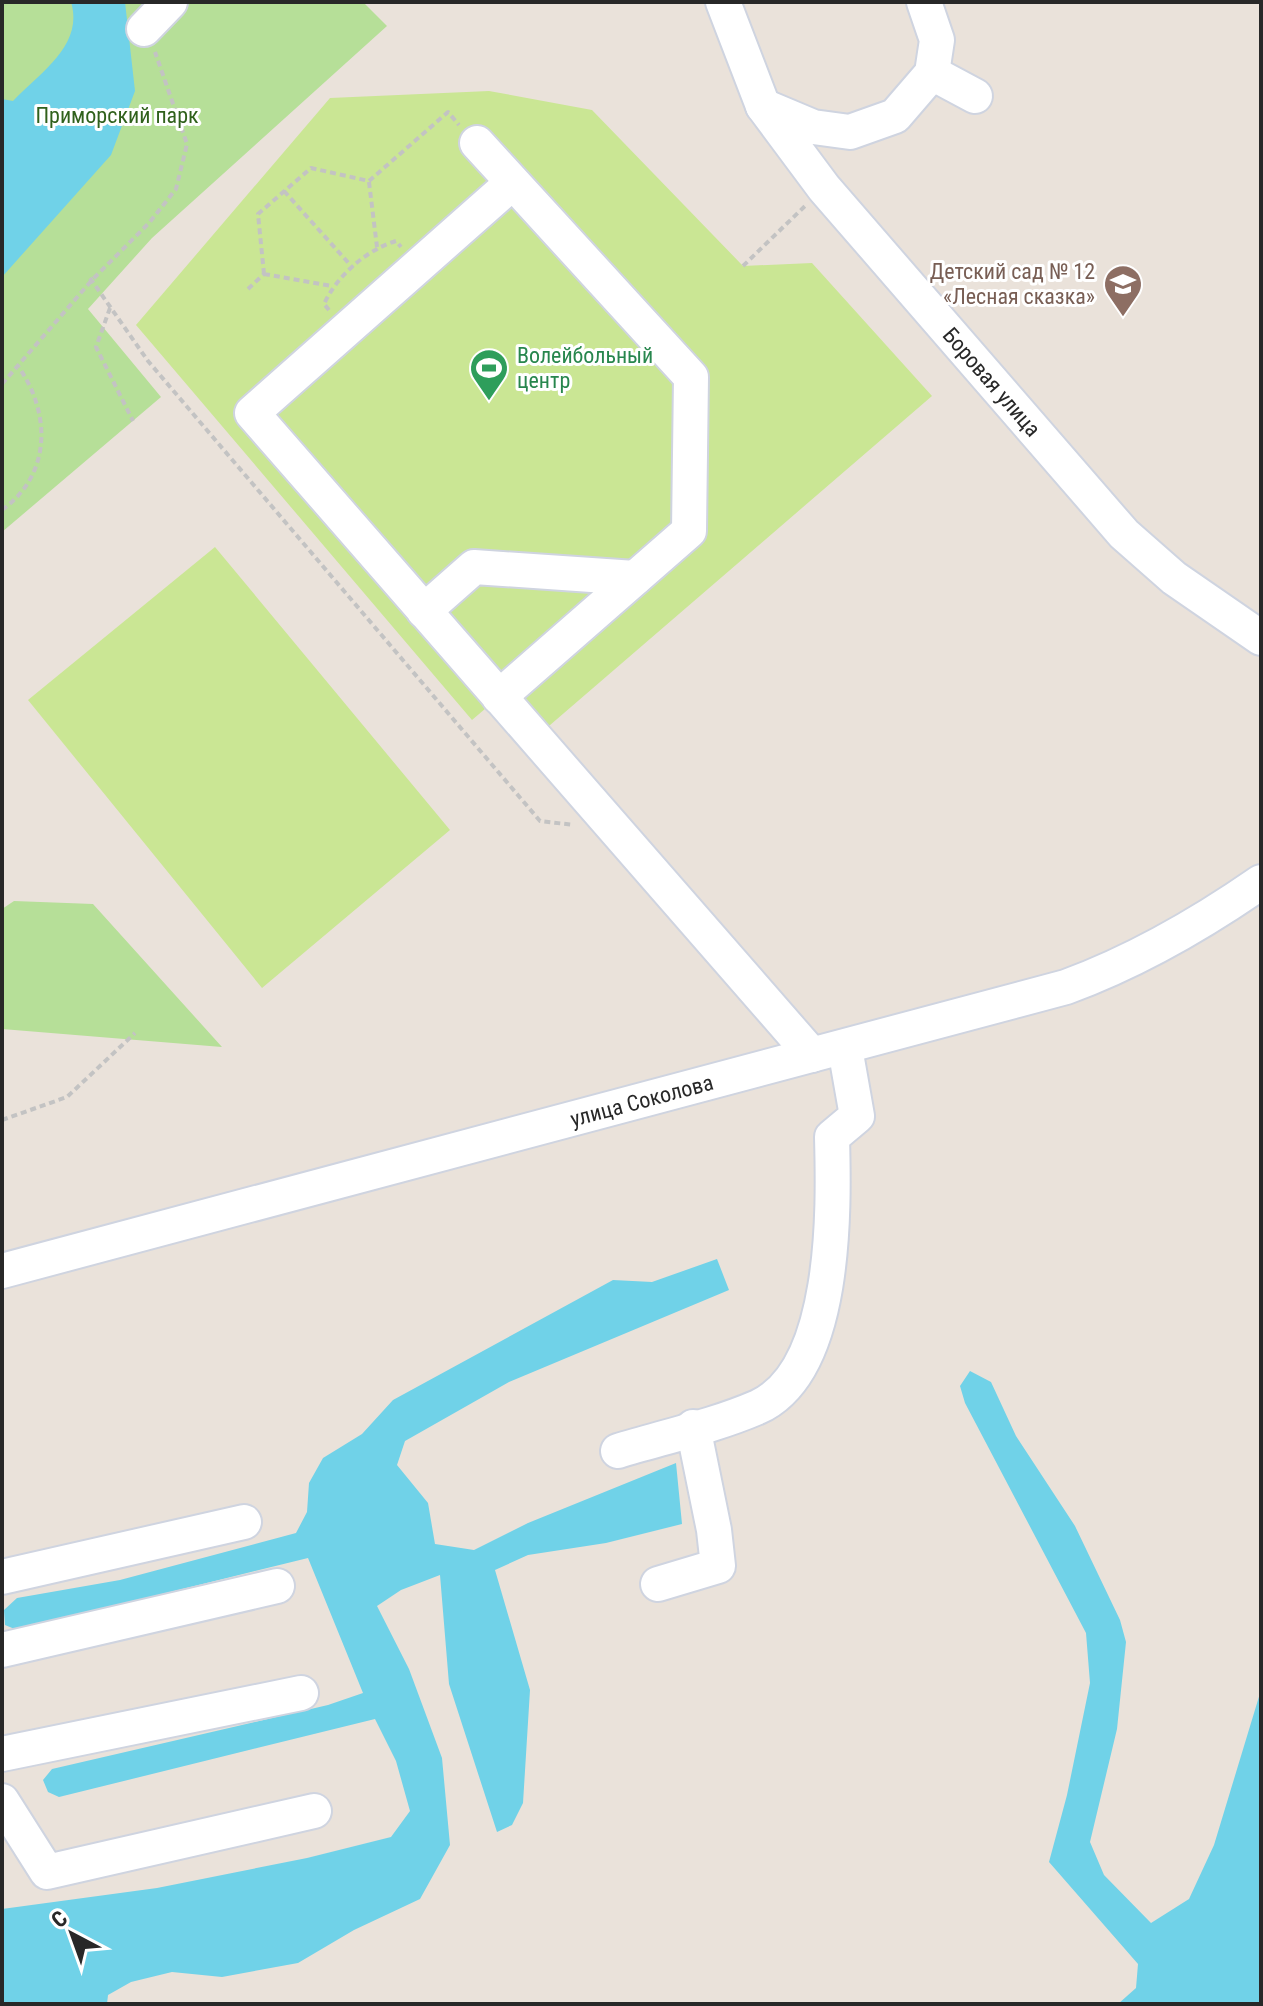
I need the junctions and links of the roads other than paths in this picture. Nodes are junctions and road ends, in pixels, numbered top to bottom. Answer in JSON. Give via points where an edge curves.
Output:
{"nodes":[{"id":1,"x":723,"y":2,"type":"edge"},
{"id":2,"x":924,"y":2,"type":"edge"},
{"id":3,"x":932,"y":73,"type":"junction"},
{"id":4,"x":975,"y":96,"type":"dead end"},
{"id":5,"x":763,"y":106,"type":"junction"},
{"id":6,"x":477,"y":143,"type":"road end"},
{"id":7,"x":512,"y":183,"type":"junction"},
{"id":8,"x":635,"y":578,"type":"junction"},
{"id":9,"x":424,"y":611,"type":"junction"},
{"id":10,"x":1261,"y":638,"type":"edge"},
{"id":11,"x":499,"y":697,"type":"junction"},
{"id":12,"x":1261,"y":882,"type":"edge"},
{"id":13,"x":845,"y":1048,"type":"junction"},
{"id":14,"x":812,"y":1055,"type":"junction"},
{"id":15,"x":2,"y":1271,"type":"edge"},
{"id":16,"x":693,"y":1427,"type":"junction"},
{"id":17,"x":618,"y":1451,"type":"dead end"},
{"id":18,"x":244,"y":1522,"type":"dead end"},
{"id":19,"x":2,"y":1577,"type":"edge"},
{"id":20,"x":658,"y":1584,"type":"dead end"},
{"id":21,"x":277,"y":1586,"type":"dead end"},
{"id":22,"x":2,"y":1650,"type":"edge"},
{"id":23,"x":301,"y":1693,"type":"dead end"},
{"id":24,"x":2,"y":1754,"type":"edge"},
{"id":25,"x":2,"y":1801,"type":"edge"},
{"id":26,"x":314,"y":1811,"type":"dead end"}],
"edges":[{"from":1,"to":5,"type":"street","name":"Боровая улица"},
{"from":2,"to":3,"type":"street","via":[[937,40]]},
{"from":3,"to":4,"type":"street"},
{"from":3,"to":5,"type":"street","via":[[895,116],[850,132],[813,127]]},
{"from":5,"to":10,"type":"street","name":"Боровая улица","via":[[824,188],[1124,534],[1174,578]]},
{"from":6,"to":7,"type":"street"},
{"from":7,"to":8,"type":"street","via":[[691,377],[689,531]]},
{"from":7,"to":9,"type":"street","via":[[252,413]]},
{"from":8,"to":9,"type":"street","via":[[474,567]]},
{"from":8,"to":11,"type":"street"},
{"from":9,"to":11,"type":"street"},
{"from":11,"to":14,"type":"street"},
{"from":12,"to":13,"type":"street","name":"улица Соколова","via":[[1203,923],[1118,968]]},
{"from":13,"to":14,"type":"street","name":"улица Соколова"},
{"from":13,"to":16,"type":"street","via":[[857,1116],[832,1137],[828,1258],[818,1325],[792,1378],[760,1406]]},
{"from":14,"to":15,"type":"street","name":"улица Соколова"},
{"from":16,"to":17,"type":"street"},
{"from":16,"to":20,"type":"street","via":[[718,1566]]},
{"from":18,"to":19,"type":"street"},
{"from":21,"to":22,"type":"street"},
{"from":23,"to":24,"type":"street"},
{"from":25,"to":26,"type":"street","via":[[47,1872]]}]}
